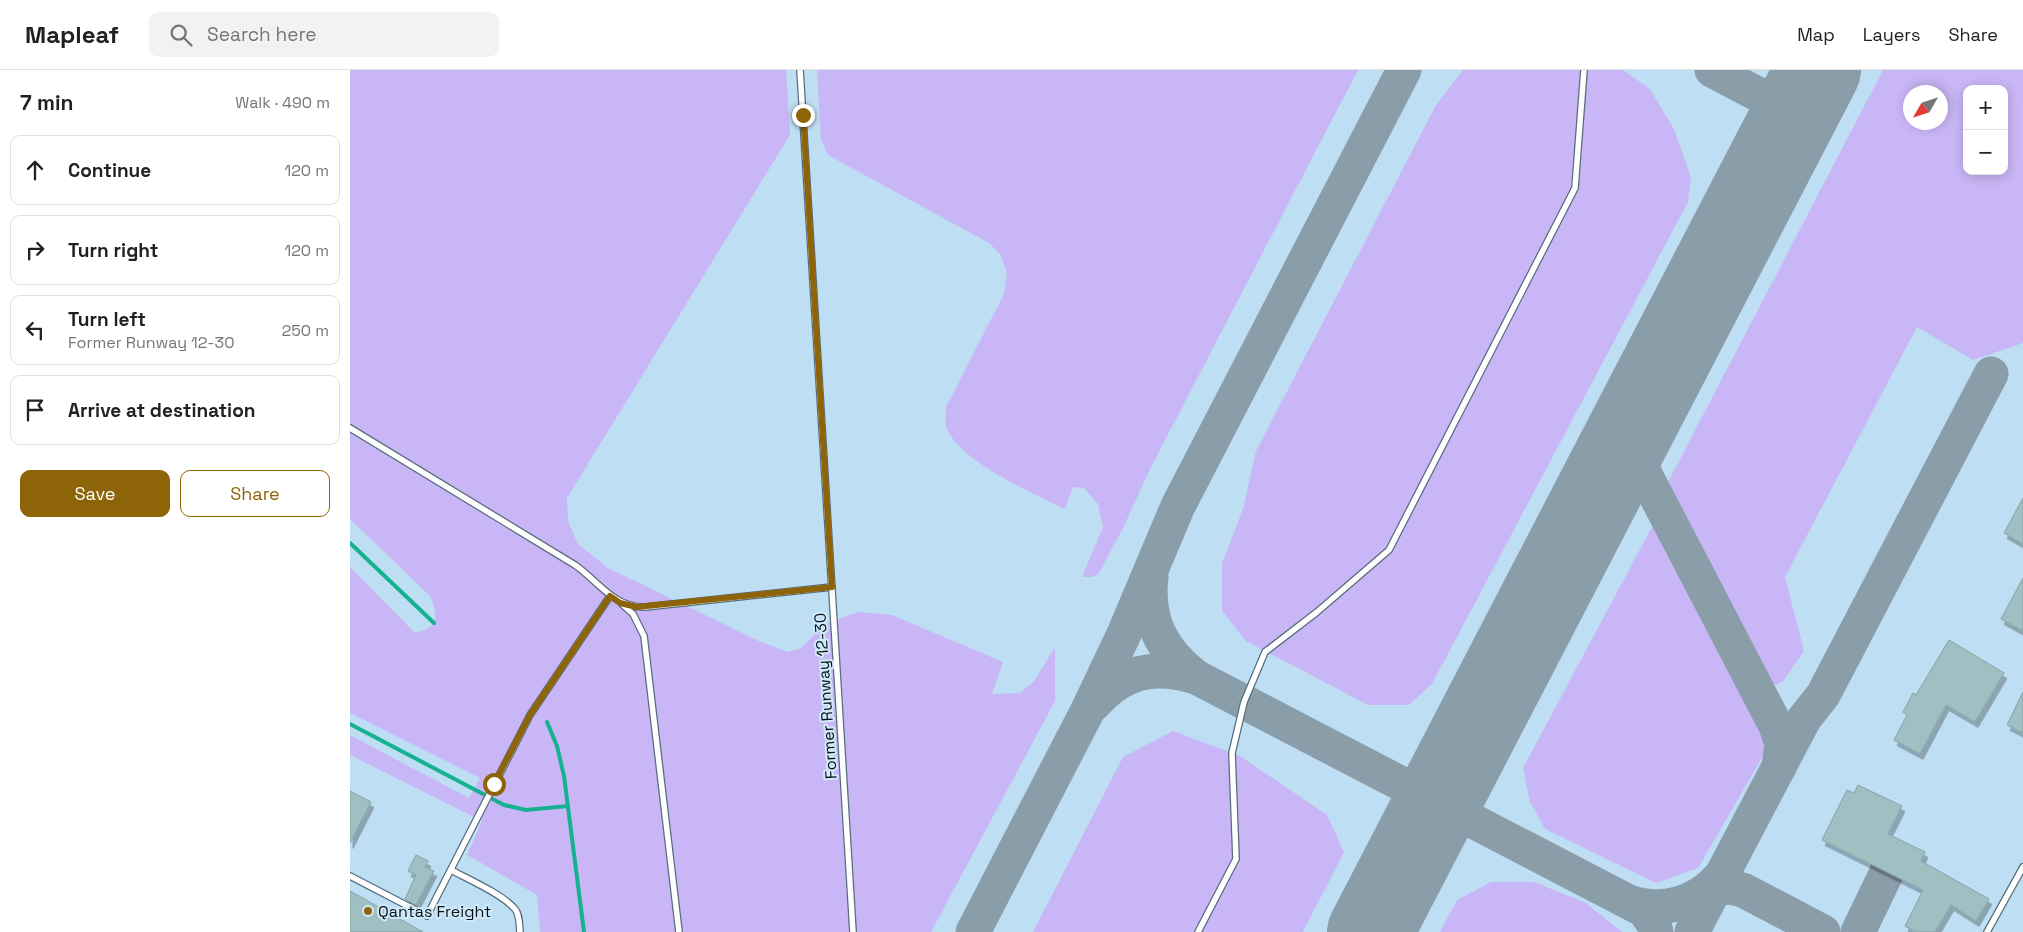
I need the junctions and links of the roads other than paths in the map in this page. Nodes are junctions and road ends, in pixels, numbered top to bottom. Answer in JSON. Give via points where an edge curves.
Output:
{"nodes":[{"id":1,"x":800,"y":70,"type":"edge"},
{"id":2,"x":1584,"y":70,"type":"edge"},
{"id":3,"x":350,"y":428,"type":"edge"},
{"id":4,"x":832,"y":587,"type":"junction"},
{"id":5,"x":610,"y":596,"type":"junction"},
{"id":6,"x":620,"y":603,"type":"junction"},
{"id":7,"x":2023,"y":867,"type":"edge"},
{"id":8,"x":451,"y":870,"type":"junction"},
{"id":9,"x":350,"y":876,"type":"edge"},
{"id":10,"x":520,"y":932,"type":"edge"},
{"id":11,"x":679,"y":932,"type":"edge"},
{"id":12,"x":853,"y":932,"type":"edge"},
{"id":13,"x":1198,"y":932,"type":"edge"},
{"id":14,"x":1988,"y":932,"type":"edge"}],
"edges":[{"from":1,"to":4,"type":"lane","name":"Former Runway 12-30"},
{"from":2,"to":13,"type":"lane","via":[[1575,188],[1389,550],[1265,652],[1244,702],[1232,753],[1236,859]]},
{"from":3,"to":5,"type":"lane","via":[[575,565]]},
{"from":4,"to":6,"type":"lane","via":[[637,607]]},
{"from":4,"to":12,"type":"lane","name":"Former Runway 12-30"},
{"from":5,"to":6,"type":"lane"},
{"from":5,"to":8,"type":"lane","via":[[530,715]]},
{"from":6,"to":11,"type":"lane","via":[[633,614],[644,636]]},
{"from":7,"to":14,"type":"lane"},
{"from":8,"to":9,"type":"lane","via":[[427,916]]},
{"from":8,"to":10,"type":"lane","via":[[484,887],[516,910]]}]}
